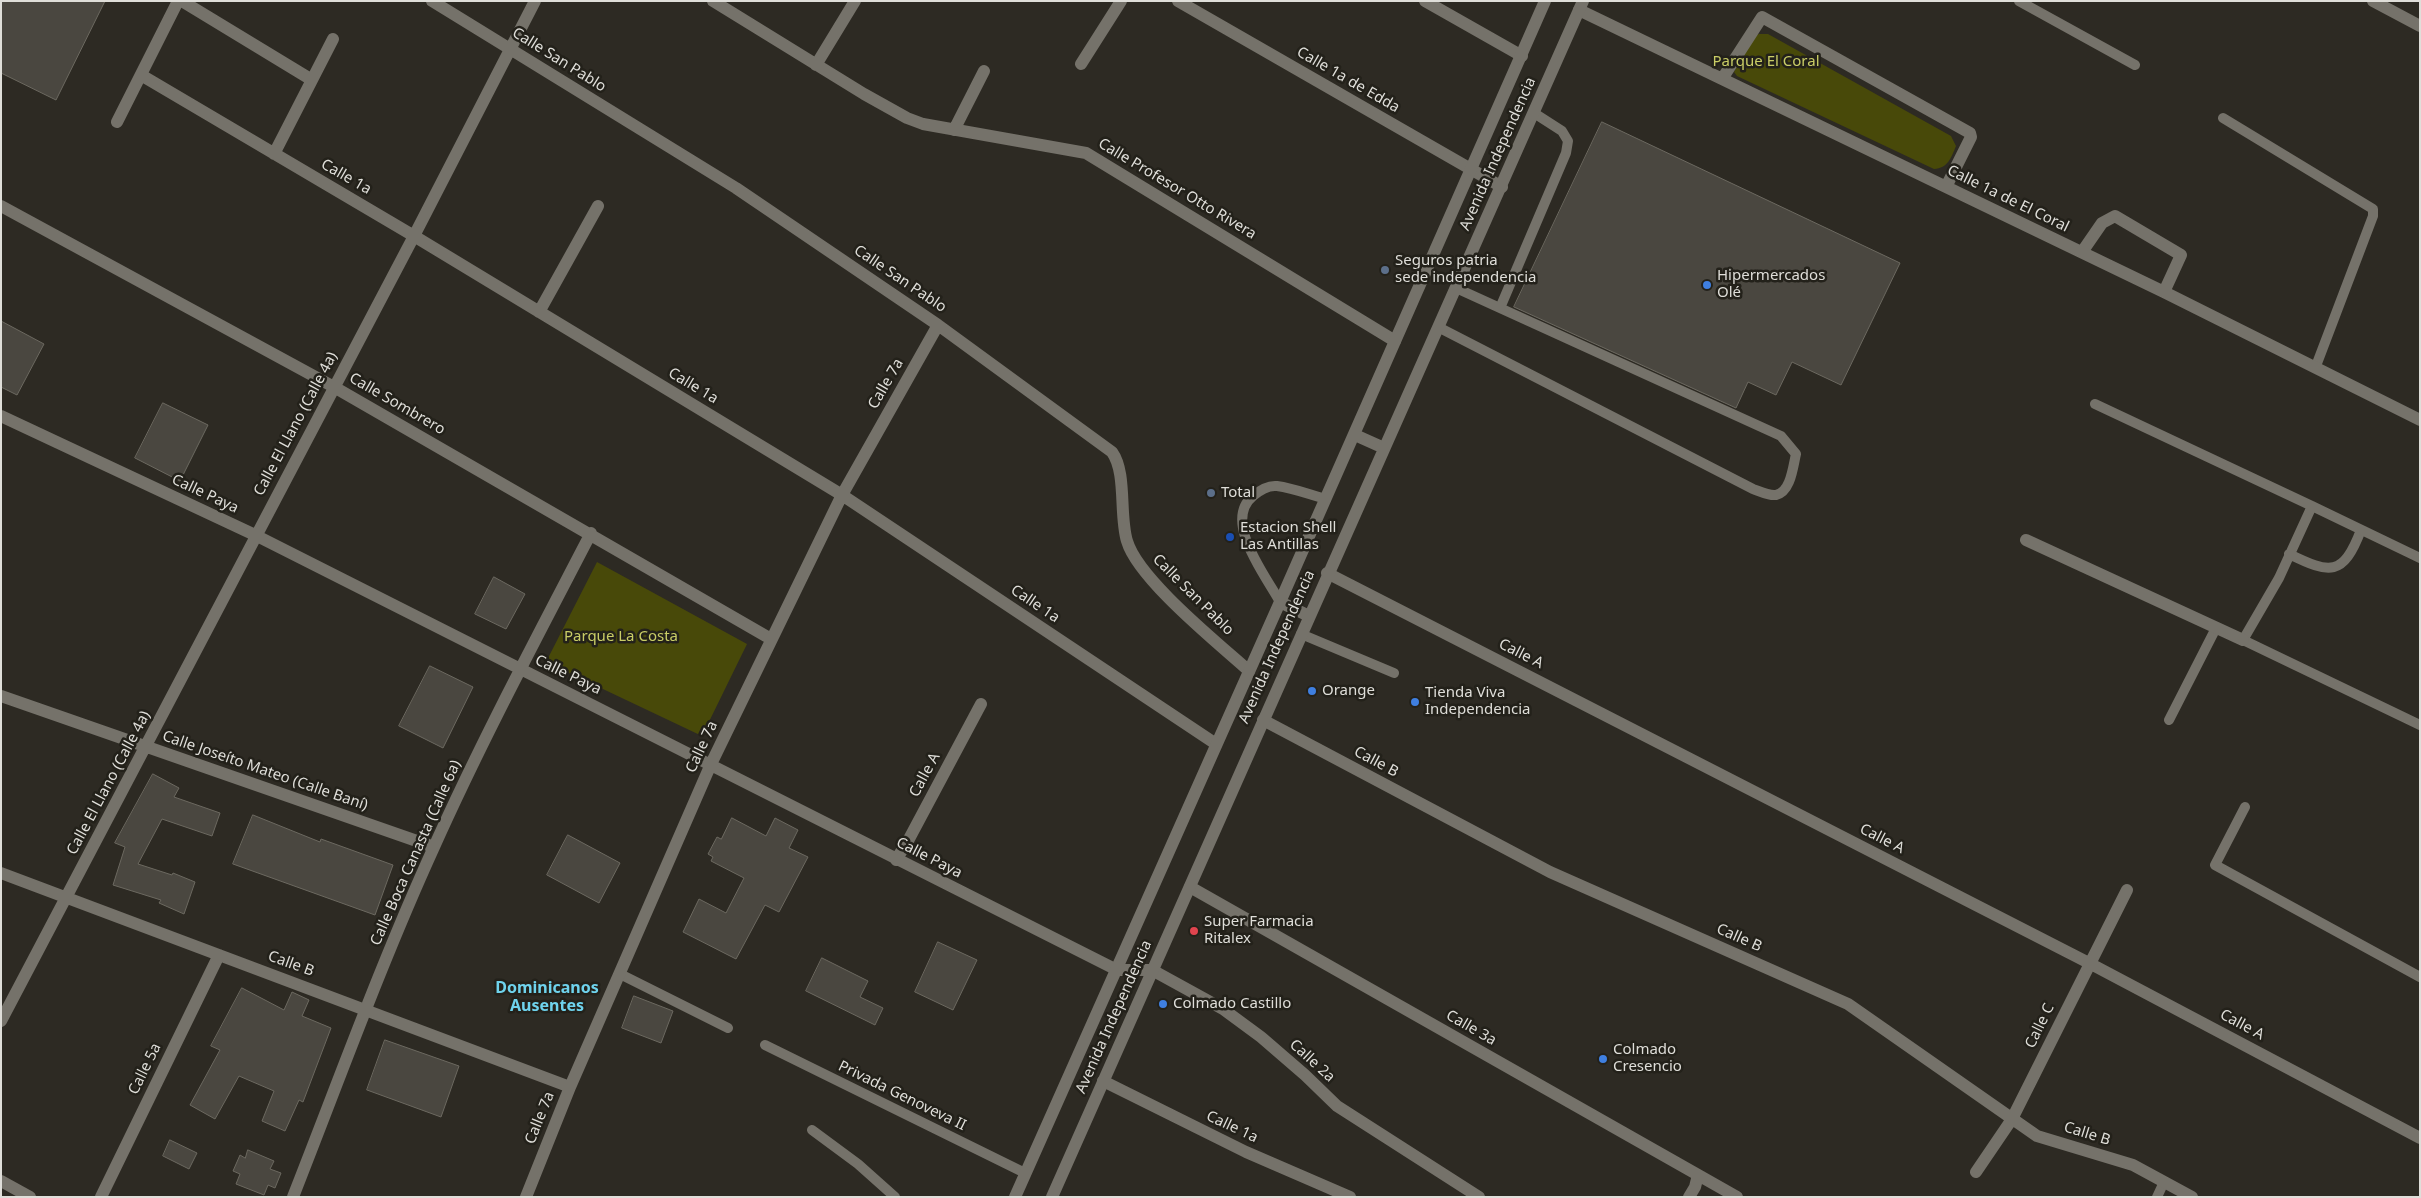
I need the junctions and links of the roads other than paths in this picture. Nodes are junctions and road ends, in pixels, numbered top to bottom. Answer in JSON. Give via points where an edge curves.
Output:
{"nodes":[{"id":1,"x":178,"y":1,"type":"edge"},
{"id":2,"x":182,"y":1,"type":"edge"},
{"id":3,"x":432,"y":1,"type":"edge"},
{"id":4,"x":535,"y":1,"type":"edge"},
{"id":5,"x":713,"y":1,"type":"edge"},
{"id":6,"x":854,"y":1,"type":"edge"},
{"id":7,"x":1121,"y":1,"type":"edge"},
{"id":8,"x":1178,"y":1,"type":"edge"},
{"id":9,"x":1425,"y":1,"type":"edge"},
{"id":10,"x":1545,"y":1,"type":"edge"},
{"id":11,"x":2019,"y":1,"type":"edge"},
{"id":12,"x":2373,"y":1,"type":"edge"},
{"id":13,"x":1581,"y":6,"type":"edge"},
{"id":14,"x":2420,"y":26,"type":"edge"},
{"id":15,"x":333,"y":39,"type":"dead end"},
{"id":16,"x":510,"y":50,"type":"junction"},
{"id":17,"x":1522,"y":56,"type":"junction"},
{"id":18,"x":1082,"y":64,"type":"dead end"},
{"id":19,"x":816,"y":65,"type":"junction"},
{"id":20,"x":2135,"y":65,"type":"dead end"},
{"id":21,"x":984,"y":71,"type":"dead end"},
{"id":22,"x":141,"y":75,"type":"junction"},
{"id":23,"x":1722,"y":79,"type":"junction"},
{"id":24,"x":312,"y":80,"type":"junction"},
{"id":25,"x":1534,"y":114,"type":"junction"},
{"id":26,"x":2222,"y":118,"type":"dead end"},
{"id":27,"x":117,"y":122,"type":"dead end"},
{"id":28,"x":954,"y":130,"type":"junction"},
{"id":29,"x":274,"y":154,"type":"junction"},
{"id":30,"x":1472,"y":169,"type":"junction"},
{"id":31,"x":1502,"y":187,"type":"junction"},
{"id":32,"x":1946,"y":187,"type":"junction"},
{"id":33,"x":1,"y":206,"type":"edge"},
{"id":34,"x":598,"y":206,"type":"dead end"},
{"id":35,"x":414,"y":236,"type":"junction"},
{"id":36,"x":2082,"y":252,"type":"junction"},
{"id":37,"x":1456,"y":288,"type":"junction"},
{"id":38,"x":2164,"y":292,"type":"junction"},
{"id":39,"x":1500,"y":308,"type":"junction"},
{"id":40,"x":539,"y":312,"type":"junction"},
{"id":41,"x":938,"y":325,"type":"junction"},
{"id":42,"x":1438,"y":327,"type":"junction"},
{"id":43,"x":1395,"y":341,"type":"junction"},
{"id":44,"x":2316,"y":366,"type":"junction"},
{"id":45,"x":334,"y":387,"type":"junction"},
{"id":46,"x":2094,"y":404,"type":"dead end"},
{"id":47,"x":1,"y":416,"type":"edge"},
{"id":48,"x":2420,"y":420,"type":"edge"},
{"id":49,"x":1354,"y":435,"type":"junction"},
{"id":50,"x":1384,"y":448,"type":"junction"},
{"id":51,"x":842,"y":495,"type":"junction"},
{"id":52,"x":1326,"y":499,"type":"junction"},
{"id":53,"x":2312,"y":506,"type":"junction"},
{"id":54,"x":2360,"y":530,"type":"junction"},
{"id":55,"x":591,"y":533,"type":"junction"},
{"id":56,"x":255,"y":535,"type":"junction"},
{"id":57,"x":2026,"y":540,"type":"dead end"},
{"id":58,"x":2289,"y":554,"type":"junction"},
{"id":59,"x":2420,"y":558,"type":"edge"},
{"id":60,"x":1327,"y":573,"type":"junction"},
{"id":61,"x":1280,"y":602,"type":"junction"},
{"id":62,"x":1310,"y":616,"type":"junction"},
{"id":63,"x":2216,"y":628,"type":"junction"},
{"id":64,"x":1302,"y":634,"type":"junction"},
{"id":65,"x":771,"y":639,"type":"junction"},
{"id":66,"x":2243,"y":640,"type":"junction"},
{"id":67,"x":520,"y":670,"type":"junction"},
{"id":68,"x":1249,"y":671,"type":"junction"},
{"id":69,"x":1394,"y":673,"type":"dead end"},
{"id":70,"x":1,"y":696,"type":"edge"},
{"id":71,"x":981,"y":704,"type":"dead end"},
{"id":72,"x":1263,"y":720,"type":"junction"},
{"id":73,"x":2169,"y":720,"type":"dead end"},
{"id":74,"x":2420,"y":725,"type":"edge"},
{"id":75,"x":1216,"y":744,"type":"junction"},
{"id":76,"x":146,"y":746,"type":"junction"},
{"id":77,"x":711,"y":764,"type":"junction"},
{"id":78,"x":2245,"y":807,"type":"dead end"},
{"id":79,"x":434,"y":847,"type":"junction"},
{"id":80,"x":896,"y":860,"type":"junction"},
{"id":81,"x":1,"y":874,"type":"edge"},
{"id":82,"x":1190,"y":887,"type":"junction"},
{"id":83,"x":2127,"y":890,"type":"dead end"},
{"id":84,"x":67,"y":898,"type":"junction"},
{"id":85,"x":219,"y":955,"type":"junction"},
{"id":86,"x":2090,"y":963,"type":"junction"},
{"id":87,"x":1117,"y":970,"type":"junction"},
{"id":88,"x":1152,"y":970,"type":"junction"},
{"id":89,"x":620,"y":974,"type":"junction"},
{"id":90,"x":2420,"y":977,"type":"edge"},
{"id":91,"x":366,"y":1009,"type":"junction"},
{"id":92,"x":1,"y":1021,"type":"edge"},
{"id":93,"x":728,"y":1028,"type":"dead end"},
{"id":94,"x":765,"y":1045,"type":"dead end"},
{"id":95,"x":1103,"y":1082,"type":"junction"},
{"id":96,"x":570,"y":1087,"type":"junction"},
{"id":97,"x":2012,"y":1119,"type":"junction"},
{"id":98,"x":812,"y":1130,"type":"dead end"},
{"id":99,"x":2420,"y":1138,"type":"edge"},
{"id":100,"x":1976,"y":1172,"type":"dead end"},
{"id":101,"x":1025,"y":1173,"type":"junction"},
{"id":102,"x":1698,"y":1175,"type":"junction"},
{"id":103,"x":1,"y":1181,"type":"edge"},
{"id":104,"x":2164,"y":1182,"type":"junction"},
{"id":105,"x":30,"y":1197,"type":"edge"},
{"id":106,"x":101,"y":1197,"type":"edge"},
{"id":107,"x":293,"y":1197,"type":"edge"},
{"id":108,"x":526,"y":1197,"type":"edge"},
{"id":109,"x":895,"y":1197,"type":"edge"},
{"id":110,"x":1015,"y":1197,"type":"edge"},
{"id":111,"x":1052,"y":1197,"type":"edge"},
{"id":112,"x":1350,"y":1197,"type":"edge"},
{"id":113,"x":1479,"y":1197,"type":"edge"},
{"id":114,"x":1689,"y":1197,"type":"edge"},
{"id":115,"x":1737,"y":1197,"type":"edge"},
{"id":116,"x":2157,"y":1197,"type":"edge"},
{"id":117,"x":2192,"y":1197,"type":"edge"}],
"edges":[{"from":1,"to":22,"type":"street"},
{"from":2,"to":24,"type":"street"},
{"from":3,"to":16,"type":"street","name":"Calle San Pablo"},
{"from":4,"to":16,"type":"street","name":"Calle El Llano (Calle 4a)"},
{"from":5,"to":19,"type":"street","name":"Calle Profesor Otto Rivera"},
{"from":6,"to":19,"type":"street"},
{"from":7,"to":18,"type":"street"},
{"from":8,"to":30,"type":"street","name":"Calle 1a de Edda"},
{"from":9,"to":17,"type":"street"},
{"from":10,"to":17,"type":"street","name":"Avenida Independencia"},
{"from":11,"to":20,"type":"lane"},
{"from":12,"to":14,"type":"street"},
{"from":13,"to":23,"type":"street","name":"Calle 1a de El Coral"},
{"from":13,"to":25,"type":"street","name":"Avenida Independencia"},
{"from":15,"to":24,"type":"street"},
{"from":16,"to":35,"type":"street","name":"Calle El Llano (Calle 4a)"},
{"from":16,"to":41,"type":"street","name":"Calle San Pablo","via":[[736,188]]},
{"from":17,"to":30,"type":"street","name":"Avenida Independencia"},
{"from":19,"to":28,"type":"street","name":"Calle Profesor Otto Rivera","via":[[907,118]]},
{"from":21,"to":28,"type":"street"},
{"from":22,"to":27,"type":"street"},
{"from":22,"to":29,"type":"street","name":"Calle 1a"},
{"from":23,"to":32,"type":"street","name":"Calle 1a de El Coral"},
{"from":23,"to":32,"type":"street","via":[[1762,17],[1970,133],[1971,137]]},
{"from":24,"to":29,"type":"street"},
{"from":25,"to":31,"type":"street","name":"Avenida Independencia"},
{"from":25,"to":39,"type":"lane","via":[[1562,131],[1568,141],[1566,153]]},
{"from":26,"to":44,"type":"lane","via":[[2373,209]]},
{"from":28,"to":43,"type":"street","name":"Calle Profesor Otto Rivera","via":[[1090,155]]},
{"from":29,"to":35,"type":"street","name":"Calle 1a"},
{"from":30,"to":31,"type":"street","name":"Calle 1a de Edda"},
{"from":30,"to":43,"type":"street","name":"Avenida Independencia"},
{"from":31,"to":37,"type":"street","name":"Avenida Independencia"},
{"from":32,"to":36,"type":"street","name":"Calle 1a de El Coral"},
{"from":33,"to":45,"type":"street","name":"Calle Sombrero"},
{"from":34,"to":40,"type":"street"},
{"from":35,"to":40,"type":"street","name":"Calle 1a"},
{"from":35,"to":45,"type":"street","name":"Calle El Llano (Calle 4a)"},
{"from":36,"to":38,"type":"street","name":"Calle 1a de El Coral"},
{"from":36,"to":38,"type":"street","via":[[2102,222],[2116,216],[2181,255]]},
{"from":37,"to":39,"type":"lane"},
{"from":37,"to":42,"type":"street","name":"Avenida Independencia"},
{"from":38,"to":44,"type":"street","name":"Calle 1a de El Coral"},
{"from":39,"to":42,"type":"lane","via":[[1781,436],[1796,454],[1792,475],[1782,492],[1774,496],[1752,489]]},
{"from":40,"to":51,"type":"street","name":"Calle 1a"},
{"from":41,"to":51,"type":"street","name":"Calle 7a"},
{"from":41,"to":68,"type":"street","name":"Calle San Pablo","via":[[1112,452],[1119,464],[1127,541],[1133,556],[1167,596]]},
{"from":42,"to":50,"type":"street","name":"Avenida Independencia"},
{"from":43,"to":49,"type":"street","name":"Avenida Independencia"},
{"from":44,"to":48,"type":"street","name":"Calle 1a de El Coral"},
{"from":45,"to":55,"type":"street","name":"Calle Sombrero"},
{"from":45,"to":56,"type":"street","name":"Calle El Llano (Calle 4a)"},
{"from":46,"to":53,"type":"lane"},
{"from":47,"to":56,"type":"street","name":"Calle Paya"},
{"from":49,"to":50,"type":"street"},
{"from":49,"to":52,"type":"street","name":"Avenida Independencia"},
{"from":50,"to":60,"type":"street","name":"Avenida Independencia"},
{"from":51,"to":65,"type":"street","name":"Calle 7a"},
{"from":51,"to":75,"type":"street","name":"Calle 1a"},
{"from":52,"to":61,"type":"street","name":"Avenida Independencia"},
{"from":52,"to":61,"type":"lane","via":[[1276,486],[1261,489],[1248,500],[1240,517],[1244,537]]},
{"from":53,"to":54,"type":"lane"},
{"from":53,"to":58,"type":"lane"},
{"from":54,"to":58,"type":"lane","via":[[2353,551],[2342,563],[2328,570]]},
{"from":54,"to":59,"type":"lane"},
{"from":55,"to":65,"type":"street","name":"Calle Sombrero"},
{"from":55,"to":67,"type":"street","name":"Calle Boca Canasta (Calle 6a)"},
{"from":56,"to":67,"type":"street","name":"Calle Paya"},
{"from":56,"to":76,"type":"street","name":"Calle El Llano (Calle 4a)"},
{"from":57,"to":63,"type":"street"},
{"from":58,"to":66,"type":"lane","via":[[2279,578]]},
{"from":60,"to":62,"type":"street","name":"Avenida Independencia"},
{"from":60,"to":86,"type":"street","name":"Calle A"},
{"from":61,"to":62,"type":"street"},
{"from":61,"to":68,"type":"street","name":"Avenida Independencia"},
{"from":62,"to":64,"type":"street","name":"Avenida Independencia"},
{"from":63,"to":66,"type":"street"},
{"from":63,"to":73,"type":"lane"},
{"from":64,"to":69,"type":"lane"},
{"from":64,"to":72,"type":"street","name":"Avenida Independencia"},
{"from":65,"to":77,"type":"street","name":"Calle 7a"},
{"from":66,"to":74,"type":"lane"},
{"from":67,"to":77,"type":"street","name":"Calle Paya"},
{"from":67,"to":79,"type":"street","name":"Calle Boca Canasta (Calle 6a)"},
{"from":68,"to":75,"type":"street","name":"Avenida Independencia"},
{"from":70,"to":76,"type":"street","name":"Calle Joseíto Mateo (Calle Baní)"},
{"from":71,"to":80,"type":"street","name":"Calle A"},
{"from":72,"to":82,"type":"street","name":"Avenida Independencia"},
{"from":72,"to":97,"type":"street","name":"Calle B","via":[[1550,872],[1848,1004]]},
{"from":75,"to":87,"type":"street","name":"Avenida Independencia"},
{"from":76,"to":79,"type":"street","name":"Calle Joseíto Mateo (Calle Baní)"},
{"from":76,"to":84,"type":"street","name":"Calle El Llano (Calle 4a)"},
{"from":77,"to":80,"type":"street","name":"Calle Paya"},
{"from":77,"to":89,"type":"street","name":"Calle 7a"},
{"from":78,"to":90,"type":"lane","via":[[2215,865]]},
{"from":79,"to":91,"type":"street","name":"Calle Boca Canasta (Calle 6a)"},
{"from":80,"to":87,"type":"street","name":"Calle Paya"},
{"from":81,"to":84,"type":"street","name":"Calle B"},
{"from":82,"to":88,"type":"street","name":"Avenida Independencia"},
{"from":82,"to":102,"type":"street","name":"Calle 3a"},
{"from":83,"to":86,"type":"street","name":"Calle C"},
{"from":84,"to":85,"type":"street","name":"Calle B"},
{"from":84,"to":92,"type":"street","name":"Calle El Llano (Calle 4a)"},
{"from":85,"to":91,"type":"street","name":"Calle B"},
{"from":85,"to":106,"type":"street","name":"Calle 5a"},
{"from":86,"to":97,"type":"street","name":"Calle C"},
{"from":86,"to":99,"type":"street","name":"Calle A"},
{"from":87,"to":88,"type":"street","name":"Calle 2a"},
{"from":87,"to":101,"type":"street","name":"Avenida Independencia"},
{"from":88,"to":95,"type":"street","name":"Avenida Independencia"},
{"from":88,"to":113,"type":"street","name":"Calle 2a","via":[[1223,1009],[1298,1068],[1336,1106]]},
{"from":89,"to":93,"type":"lane"},
{"from":89,"to":96,"type":"street","name":"Calle 7a"},
{"from":91,"to":96,"type":"street","name":"Calle B"},
{"from":91,"to":107,"type":"street","name":"Calle Boca Canasta (Calle 6a)"},
{"from":94,"to":101,"type":"lane","name":"Privada Genoveva II"},
{"from":95,"to":111,"type":"street","name":"Avenida Independencia"},
{"from":95,"to":112,"type":"street","name":"Calle 1a","via":[[1246,1152]]},
{"from":96,"to":108,"type":"street","name":"Calle 7a"},
{"from":97,"to":100,"type":"street","name":"Calle C"},
{"from":97,"to":104,"type":"street","name":"Calle B","via":[[2037,1136],[2133,1165]]},
{"from":98,"to":109,"type":"lane"},
{"from":101,"to":110,"type":"street","name":"Avenida Independencia"},
{"from":102,"to":114,"type":"street"},
{"from":102,"to":115,"type":"street","name":"Calle 3a"},
{"from":103,"to":105,"type":"street"},
{"from":104,"to":116,"type":"lane"},
{"from":104,"to":117,"type":"street","name":"Calle B"}]}
